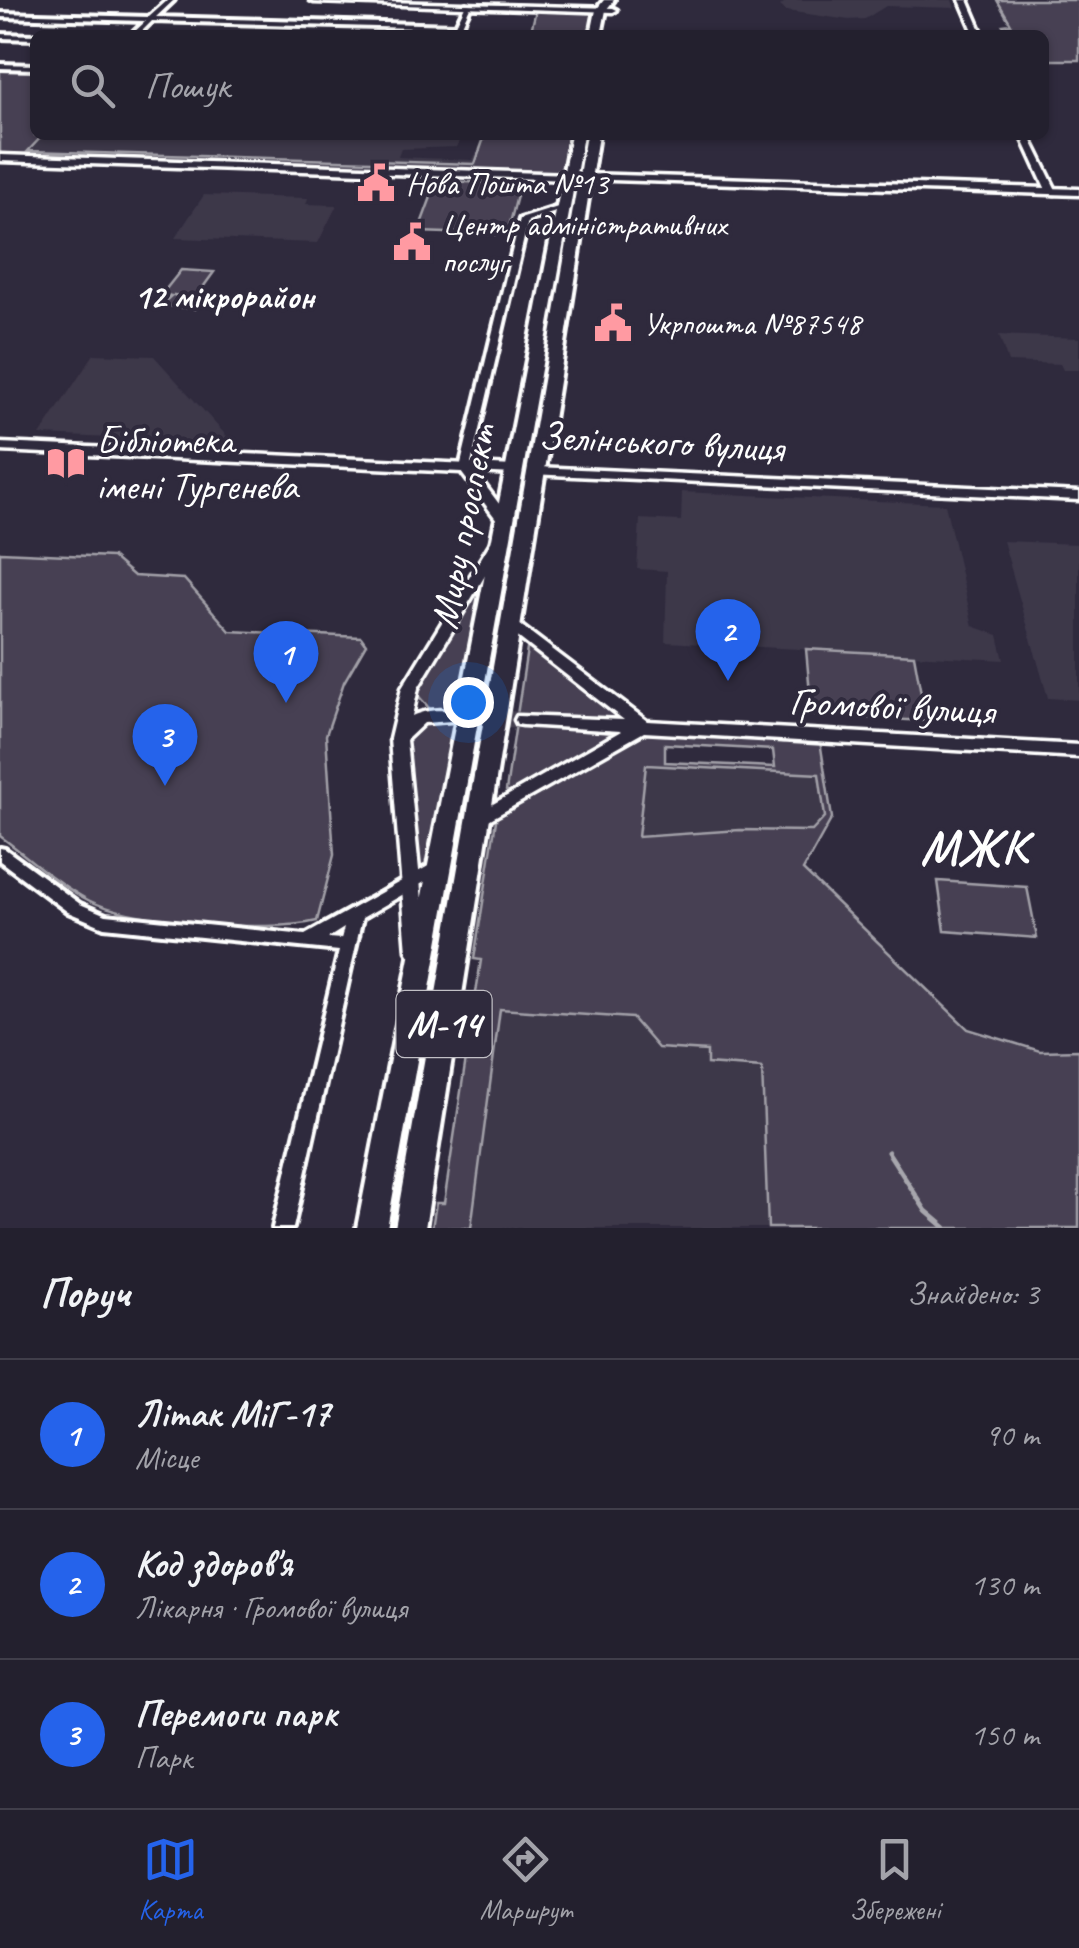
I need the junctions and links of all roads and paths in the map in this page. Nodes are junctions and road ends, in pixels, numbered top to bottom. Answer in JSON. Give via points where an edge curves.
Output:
{"nodes":[{"id":1,"x":170,"y":0,"type":"edge"},
{"id":2,"x":314,"y":0,"type":"edge"},
{"id":3,"x":964,"y":0,"type":"edge"},
{"id":4,"x":468,"y":5,"type":"junction"},
{"id":5,"x":608,"y":6,"type":"edge"},
{"id":6,"x":0,"y":16,"type":"edge"},
{"id":7,"x":150,"y":20,"type":"junction"},
{"id":8,"x":139,"y":30,"type":"edge"},
{"id":9,"x":428,"y":30,"type":"edge"},
{"id":10,"x":456,"y":30,"type":"edge"},
{"id":11,"x":598,"y":30,"type":"edge"},
{"id":12,"x":977,"y":30,"type":"edge"},
{"id":13,"x":0,"y":36,"type":"edge"},
{"id":14,"x":30,"y":37,"type":"edge"},
{"id":15,"x":0,"y":66,"type":"edge"},
{"id":16,"x":30,"y":67,"type":"edge"},
{"id":17,"x":577,"y":140,"type":"edge"},
{"id":18,"x":590,"y":140,"type":"edge"},
{"id":19,"x":1027,"y":140,"type":"edge"},
{"id":20,"x":0,"y":158,"type":"edge"},
{"id":21,"x":577,"y":177,"type":"junction"},
{"id":22,"x":1052,"y":192,"type":"junction"},
{"id":23,"x":1079,"y":192,"type":"edge"},
{"id":24,"x":564,"y":208,"type":"junction"},
{"id":25,"x":0,"y":447,"type":"edge"},
{"id":26,"x":465,"y":468,"type":"junction"},
{"id":27,"x":514,"y":470,"type":"junction"},
{"id":28,"x":536,"y":471,"type":"junction"},
{"id":29,"x":1079,"y":496,"type":"edge"},
{"id":30,"x":504,"y":528,"type":"junction"},
{"id":31,"x":510,"y":624,"type":"junction"},
{"id":32,"x":410,"y":688,"type":"junction"},
{"id":33,"x":522,"y":720,"type":"tunnel mouth"},
{"id":34,"x":642,"y":726,"type":"junction"},
{"id":35,"x":398,"y":739,"type":"junction"},
{"id":36,"x":1079,"y":751,"type":"edge"},
{"id":37,"x":478,"y":820,"type":"junction"},
{"id":38,"x":0,"y":853,"type":"edge"},
{"id":39,"x":440,"y":867,"type":"junction"},
{"id":40,"x":411,"y":883,"type":"junction"},
{"id":41,"x":354,"y":915,"type":"junction"},
{"id":42,"x":306,"y":942,"type":"junction"},
{"id":43,"x":348,"y":946,"type":"junction"},
{"id":44,"x":419,"y":975,"type":"junction"},
{"id":45,"x":283,"y":1228,"type":"edge"},
{"id":46,"x":372,"y":1228,"type":"edge"},
{"id":47,"x":410,"y":1228,"type":"edge"}],
"edges":[{"from":1,"to":7,"type":"street"},
{"from":2,"to":4,"type":"street"},
{"from":3,"to":12,"type":"street"},
{"from":4,"to":5,"type":"street"},
{"from":4,"to":10,"type":"street"},
{"from":5,"to":11,"type":"highway"},
{"from":6,"to":7,"type":"street"},
{"from":7,"to":8,"type":"street"},
{"from":7,"to":9,"type":"street"},
{"from":13,"to":14,"type":"street"},
{"from":15,"to":16,"type":"street"},
{"from":17,"to":21,"type":"highway","name":"Миру проспект","number":"М-14"},
{"from":18,"to":21,"type":"highway","name":"Миру проспект","number":"М-14"},
{"from":19,"to":22,"type":"street"},
{"from":20,"to":21,"type":"main road"},
{"from":21,"to":22,"type":"main road"},
{"from":21,"to":24,"type":"highway","name":"Миру проспект","number":"М-14"},
{"from":21,"to":28,"type":"highway","name":"Миру проспект","number":"М-14"},
{"from":22,"to":23,"type":"main road"},
{"from":24,"to":26,"type":"street","via":[[524,219]]},
{"from":24,"to":27,"type":"highway","name":"Миру проспект","number":"М-14"},
{"from":25,"to":26,"type":"street","name":"Зелінського вулиця"},
{"from":26,"to":27,"type":"street","name":"Зелінського вулиця"},
{"from":26,"to":30,"type":"street"},
{"from":27,"to":28,"type":"highway","name":"Зелінського вулиця"},
{"from":27,"to":30,"type":"highway","name":"Миру проспект","number":"М-14"},
{"from":28,"to":29,"type":"street","name":"Зелінського вулиця"},
{"from":28,"to":31,"type":"highway","name":"Миру проспект","number":"М-14"},
{"from":30,"to":32,"type":"street"},
{"from":30,"to":39,"type":"highway","name":"Миру проспект","number":"М-14"},
{"from":31,"to":34,"type":"street"},
{"from":31,"to":37,"type":"highway","name":"Миру проспект","number":"М-14"},
{"from":32,"to":35,"type":"street"},
{"from":32,"to":35,"type":"street","via":[[416,706],[442,715],[407,725]]},
{"from":33,"to":34,"type":"street","name":"Громової вулиця"},
{"from":34,"to":36,"type":"street","name":"Громової вулиця"},
{"from":34,"to":37,"type":"street"},
{"from":35,"to":40,"type":"street"},
{"from":37,"to":47,"type":"highway","name":"Миру проспект","number":"М-14"},
{"from":38,"to":42,"type":"street","via":[[74,908],[104,921]]},
{"from":39,"to":40,"type":"street"},
{"from":39,"to":44,"type":"highway","name":"Миру проспект","number":"М-14"},
{"from":40,"to":41,"type":"street"},
{"from":40,"to":44,"type":"street"},
{"from":41,"to":42,"type":"street"},
{"from":41,"to":43,"type":"street"},
{"from":42,"to":43,"type":"street"},
{"from":43,"to":45,"type":"street"},
{"from":44,"to":46,"type":"highway","name":"Миру проспект","number":"М-14"}]}
